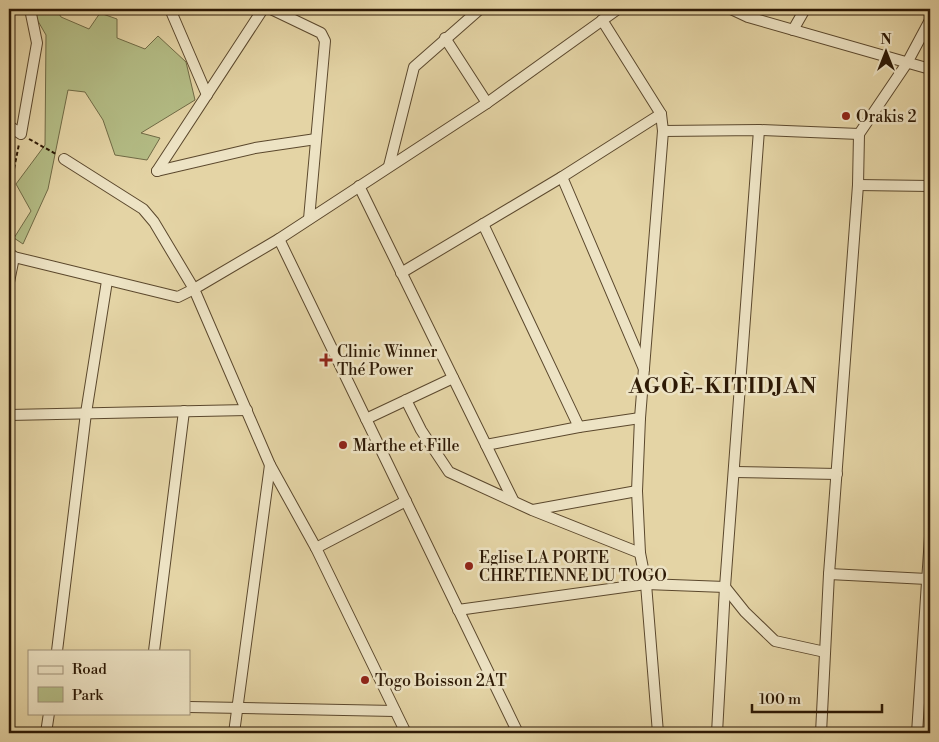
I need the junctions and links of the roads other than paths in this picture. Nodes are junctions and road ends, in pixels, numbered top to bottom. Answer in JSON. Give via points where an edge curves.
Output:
{"nodes":[{"id":1,"x":30,"y":9,"type":"edge"},
{"id":2,"x":170,"y":9,"type":"edge"},
{"id":3,"x":263,"y":9,"type":"edge"},
{"id":4,"x":271,"y":9,"type":"edge"},
{"id":5,"x":480,"y":9,"type":"edge"},
{"id":6,"x":618,"y":9,"type":"edge"},
{"id":7,"x":731,"y":9,"type":"edge"},
{"id":8,"x":805,"y":9,"type":"edge"},
{"id":9,"x":602,"y":20,"type":"junction"},
{"id":10,"x":930,"y":20,"type":"edge"},
{"id":11,"x":793,"y":30,"type":"junction"},
{"id":12,"x":445,"y":38,"type":"junction"},
{"id":13,"x":908,"y":63,"type":"junction"},
{"id":14,"x":930,"y":70,"type":"edge"},
{"id":15,"x":207,"y":95,"type":"junction"},
{"id":16,"x":487,"y":103,"type":"junction"},
{"id":17,"x":661,"y":114,"type":"junction"},
{"id":18,"x":9,"y":126,"type":"edge"},
{"id":19,"x":759,"y":130,"type":"junction"},
{"id":20,"x":664,"y":131,"type":"junction"},
{"id":21,"x":859,"y":134,"type":"junction"},
{"id":22,"x":316,"y":139,"type":"junction"},
{"id":23,"x":64,"y":159,"type":"road end"},
{"id":24,"x":389,"y":166,"type":"junction"},
{"id":25,"x":562,"y":176,"type":"junction"},
{"id":26,"x":858,"y":185,"type":"junction"},
{"id":27,"x":359,"y":186,"type":"junction"},
{"id":28,"x":930,"y":186,"type":"edge"},
{"id":29,"x":309,"y":219,"type":"junction"},
{"id":30,"x":483,"y":224,"type":"junction"},
{"id":31,"x":279,"y":239,"type":"junction"},
{"id":32,"x":11,"y":255,"type":"edge"},
{"id":33,"x":401,"y":273,"type":"junction"},
{"id":34,"x":107,"y":281,"type":"junction"},
{"id":35,"x":9,"y":282,"type":"edge"},
{"id":36,"x":194,"y":289,"type":"junction"},
{"id":37,"x":645,"y":371,"type":"junction"},
{"id":38,"x":453,"y":378,"type":"junction"},
{"id":39,"x":406,"y":400,"type":"junction"},
{"id":40,"x":248,"y":410,"type":"junction"},
{"id":41,"x":184,"y":411,"type":"junction"},
{"id":42,"x":86,"y":413,"type":"junction"},
{"id":43,"x":9,"y":415,"type":"edge"},
{"id":44,"x":640,"y":418,"type":"junction"},
{"id":45,"x":366,"y":419,"type":"junction"},
{"id":46,"x":579,"y":426,"type":"junction"},
{"id":47,"x":486,"y":445,"type":"junction"},
{"id":48,"x":270,"y":465,"type":"junction"},
{"id":49,"x":735,"y":472,"type":"junction"},
{"id":50,"x":837,"y":474,"type":"junction"},
{"id":51,"x":637,"y":491,"type":"junction"},
{"id":52,"x":512,"y":500,"type":"junction"},
{"id":53,"x":406,"y":501,"type":"junction"},
{"id":54,"x":532,"y":510,"type":"junction"},
{"id":55,"x":930,"y":537,"type":"edge"},
{"id":56,"x":316,"y":548,"type":"junction"},
{"id":57,"x":640,"y":553,"type":"junction"},
{"id":58,"x":828,"y":574,"type":"junction"},
{"id":59,"x":927,"y":579,"type":"junction"},
{"id":60,"x":646,"y":584,"type":"junction"},
{"id":61,"x":725,"y":587,"type":"junction"},
{"id":62,"x":458,"y":610,"type":"junction"},
{"id":63,"x":57,"y":650,"type":"edge"},
{"id":64,"x":154,"y":650,"type":"edge"},
{"id":65,"x":825,"y":652,"type":"junction"},
{"id":66,"x":926,"y":654,"type":"edge"},
{"id":67,"x":190,"y":707,"type":"edge"},
{"id":68,"x":238,"y":708,"type":"junction"},
{"id":69,"x":395,"y":711,"type":"junction"},
{"id":70,"x":49,"y":714,"type":"edge"},
{"id":71,"x":46,"y":733,"type":"edge"},
{"id":72,"x":234,"y":733,"type":"edge"},
{"id":73,"x":406,"y":733,"type":"edge"},
{"id":74,"x":518,"y":733,"type":"edge"},
{"id":75,"x":658,"y":733,"type":"edge"},
{"id":76,"x":717,"y":733,"type":"edge"},
{"id":77,"x":821,"y":733,"type":"edge"},
{"id":78,"x":917,"y":733,"type":"edge"}],
"edges":[{"from":1,"to":18,"type":"street","via":[[37,43],[21,134]]},
{"from":2,"to":15,"type":"street"},
{"from":3,"to":15,"type":"street"},
{"from":4,"to":22,"type":"street","via":[[324,36]]},
{"from":5,"to":12,"type":"street"},
{"from":6,"to":9,"type":"street"},
{"from":7,"to":11,"type":"street"},
{"from":8,"to":11,"type":"street"},
{"from":9,"to":16,"type":"street"},
{"from":9,"to":17,"type":"street"},
{"from":10,"to":13,"type":"street"},
{"from":11,"to":13,"type":"street"},
{"from":12,"to":16,"type":"street"},
{"from":12,"to":24,"type":"street","via":[[414,67]]},
{"from":13,"to":14,"type":"street"},
{"from":13,"to":21,"type":"street"},
{"from":15,"to":22,"type":"street","via":[[157,172],[255,148]]},
{"from":16,"to":24,"type":"street"},
{"from":17,"to":20,"type":"street"},
{"from":17,"to":25,"type":"street"},
{"from":19,"to":20,"type":"street"},
{"from":19,"to":21,"type":"street"},
{"from":19,"to":49,"type":"street"},
{"from":20,"to":37,"type":"street"},
{"from":21,"to":26,"type":"street"},
{"from":22,"to":29,"type":"street"},
{"from":23,"to":36,"type":"street","via":[[143,209]]},
{"from":24,"to":27,"type":"street"},
{"from":25,"to":30,"type":"street"},
{"from":25,"to":37,"type":"street"},
{"from":26,"to":28,"type":"street"},
{"from":26,"to":50,"type":"street"},
{"from":27,"to":29,"type":"street"},
{"from":27,"to":33,"type":"street"},
{"from":29,"to":31,"type":"street"},
{"from":30,"to":33,"type":"street"},
{"from":30,"to":46,"type":"street"},
{"from":31,"to":36,"type":"street"},
{"from":31,"to":45,"type":"street"},
{"from":32,"to":34,"type":"street"},
{"from":32,"to":35,"type":"street"},
{"from":33,"to":38,"type":"street"},
{"from":34,"to":36,"type":"street","via":[[178,297]]},
{"from":34,"to":42,"type":"street"},
{"from":36,"to":40,"type":"street"},
{"from":37,"to":44,"type":"street"},
{"from":38,"to":39,"type":"street"},
{"from":38,"to":47,"type":"street"},
{"from":39,"to":45,"type":"street"},
{"from":39,"to":52,"type":"street","via":[[421,430],[449,472]]},
{"from":40,"to":41,"type":"street"},
{"from":40,"to":48,"type":"street"},
{"from":41,"to":42,"type":"street"},
{"from":41,"to":64,"type":"street"},
{"from":42,"to":43,"type":"street"},
{"from":42,"to":63,"type":"street"},
{"from":44,"to":46,"type":"street"},
{"from":44,"to":51,"type":"street"},
{"from":45,"to":53,"type":"street"},
{"from":46,"to":47,"type":"street"},
{"from":47,"to":52,"type":"street"},
{"from":48,"to":56,"type":"street"},
{"from":48,"to":68,"type":"street"},
{"from":49,"to":50,"type":"street"},
{"from":49,"to":61,"type":"street"},
{"from":50,"to":58,"type":"street"},
{"from":51,"to":54,"type":"street"},
{"from":51,"to":57,"type":"street"},
{"from":52,"to":54,"type":"street"},
{"from":53,"to":56,"type":"street"},
{"from":53,"to":62,"type":"street"},
{"from":54,"to":57,"type":"street"},
{"from":55,"to":59,"type":"street"},
{"from":56,"to":69,"type":"street"},
{"from":57,"to":60,"type":"street"},
{"from":58,"to":59,"type":"street"},
{"from":58,"to":65,"type":"street"},
{"from":59,"to":66,"type":"street"},
{"from":60,"to":61,"type":"street"},
{"from":60,"to":62,"type":"street"},
{"from":60,"to":75,"type":"street"},
{"from":61,"to":65,"type":"street","via":[[775,641]]},
{"from":61,"to":76,"type":"street"},
{"from":62,"to":74,"type":"street"},
{"from":65,"to":77,"type":"street"},
{"from":66,"to":78,"type":"street"},
{"from":67,"to":68,"type":"street"},
{"from":68,"to":69,"type":"street"},
{"from":68,"to":72,"type":"street"},
{"from":69,"to":73,"type":"street"},
{"from":70,"to":71,"type":"street"}]}
